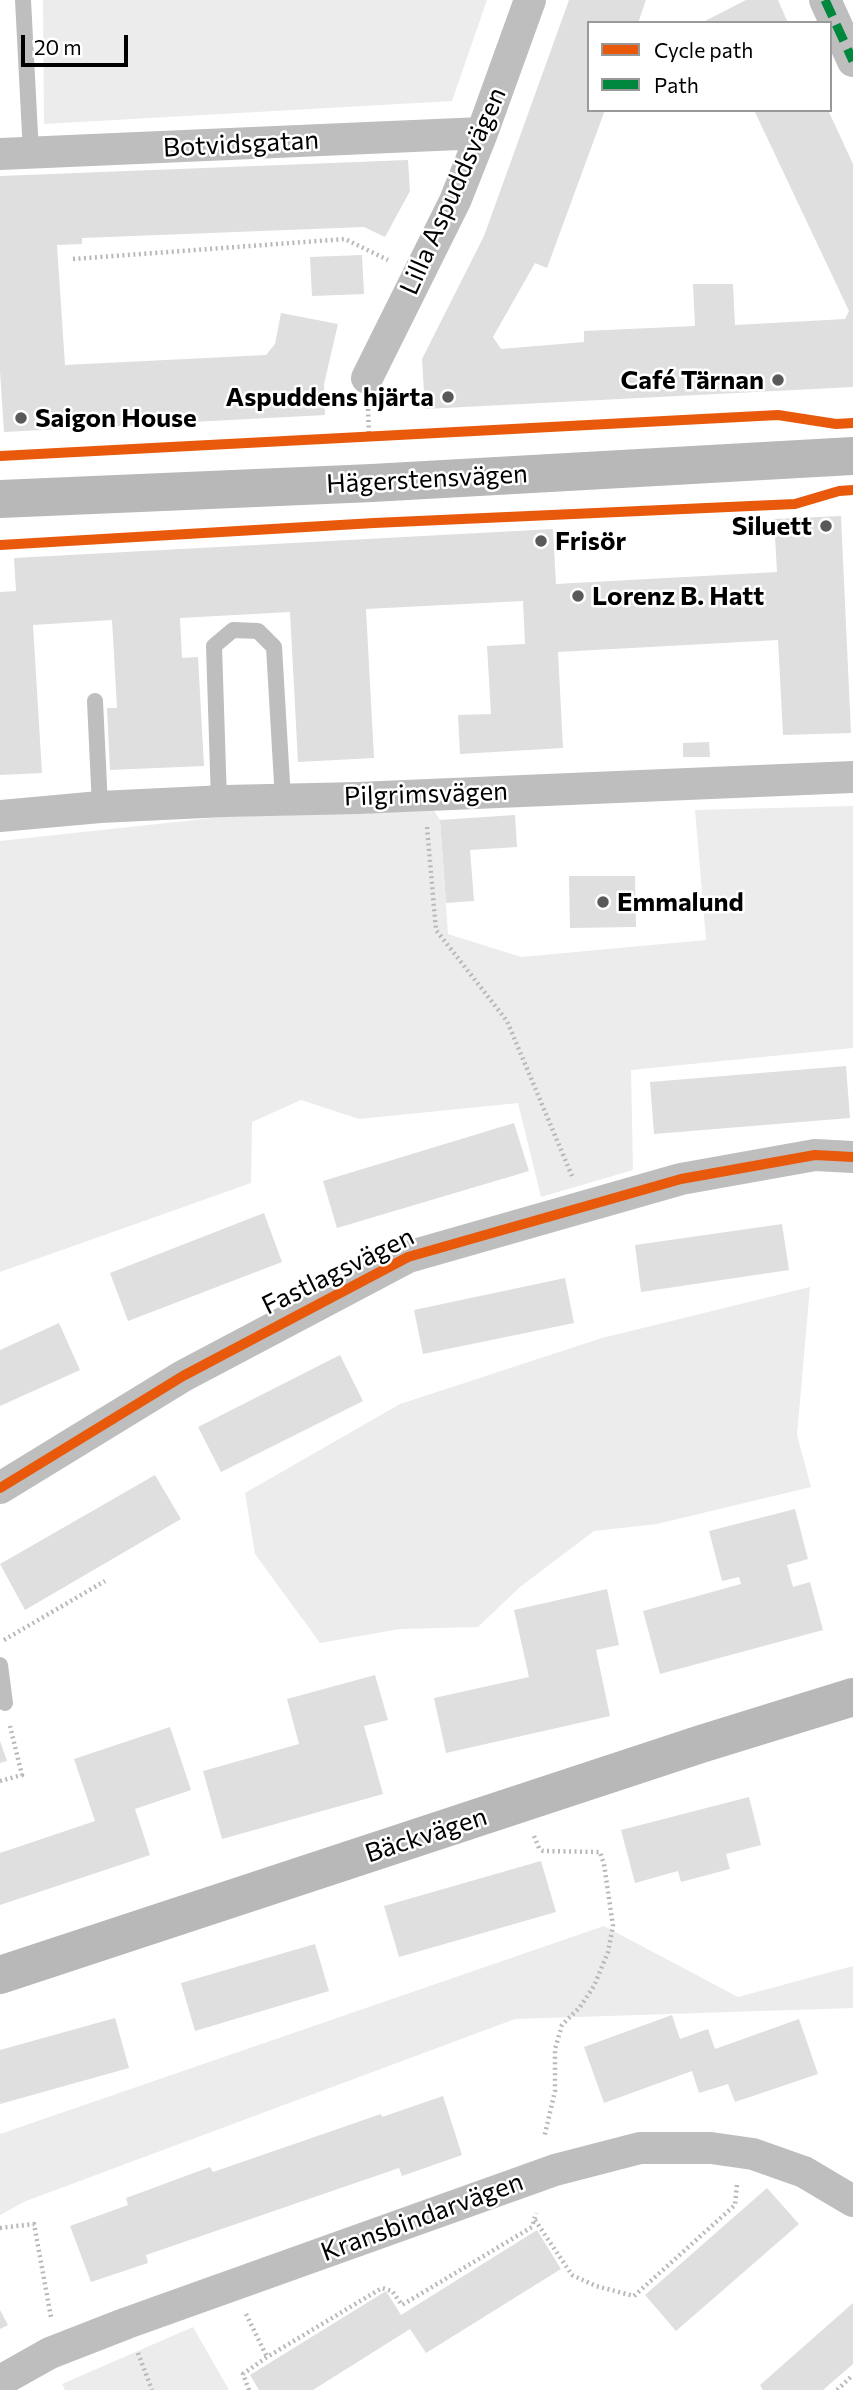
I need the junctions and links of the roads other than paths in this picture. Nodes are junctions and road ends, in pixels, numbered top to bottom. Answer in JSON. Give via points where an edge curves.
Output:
{"nodes":[{"id":1,"x":23,"y":0,"type":"edge"},
{"id":2,"x":530,"y":0,"type":"edge"},
{"id":3,"x":825,"y":0,"type":"edge"},
{"id":4,"x":853,"y":61,"type":"edge"},
{"id":5,"x":482,"y":133,"type":"junction"},
{"id":6,"x":15,"y":154,"type":"edge"},
{"id":7,"x":367,"y":379,"type":"dead end"},
{"id":8,"x":853,"y":456,"type":"edge"},
{"id":9,"x":0,"y":499,"type":"edge"},
{"id":10,"x":95,"y":701,"type":"dead end"},
{"id":11,"x":853,"y":777,"type":"edge"},
{"id":12,"x":284,"y":800,"type":"junction"},
{"id":13,"x":219,"y":801,"type":"junction"},
{"id":14,"x":100,"y":807,"type":"junction"},
{"id":15,"x":0,"y":816,"type":"edge"},
{"id":16,"x":853,"y":1157,"type":"edge"},
{"id":17,"x":0,"y":1488,"type":"edge"},
{"id":18,"x":0,"y":1665,"type":"edge"},
{"id":19,"x":853,"y":1697,"type":"edge"},
{"id":20,"x":5,"y":1703,"type":"road end"},
{"id":21,"x":0,"y":1975,"type":"edge"},
{"id":22,"x":853,"y":2201,"type":"edge"},
{"id":23,"x":0,"y":2381,"type":"edge"}],
"edges":[{"from":1,"to":6,"type":"lane"},
{"from":2,"to":5,"type":"street","name":"Lilla Aspuddsvägen"},
{"from":3,"to":4,"type":"street"},
{"from":5,"to":6,"type":"street","name":"Botvidsgatan"},
{"from":5,"to":7,"type":"street","name":"Lilla Aspuddsvägen"},
{"from":8,"to":9,"type":"street","name":"Hägerstensvägen"},
{"from":10,"to":14,"type":"lane"},
{"from":11,"to":12,"type":"street","name":"Pilgrimsvägen"},
{"from":12,"to":13,"type":"street","name":"Pilgrimsvägen"},
{"from":12,"to":13,"type":"lane","via":[[274,647],[258,631],[233,630],[214,646]]},
{"from":13,"to":14,"type":"street","name":"Pilgrimsvägen"},
{"from":14,"to":15,"type":"street","name":"Pilgrimsvägen"},
{"from":16,"to":17,"type":"street","name":"Fastlagsvägen","via":[[815,1155],[694,1177],[408,1257],[183,1376]]},
{"from":18,"to":20,"type":"lane"},
{"from":19,"to":21,"type":"street","name":"Bäckvägen"},
{"from":22,"to":23,"type":"street","name":"Kransbindarvägen","via":[[804,2172],[753,2154],[711,2148],[640,2148],[555,2170],[233,2285],[57,2350]]}]}
